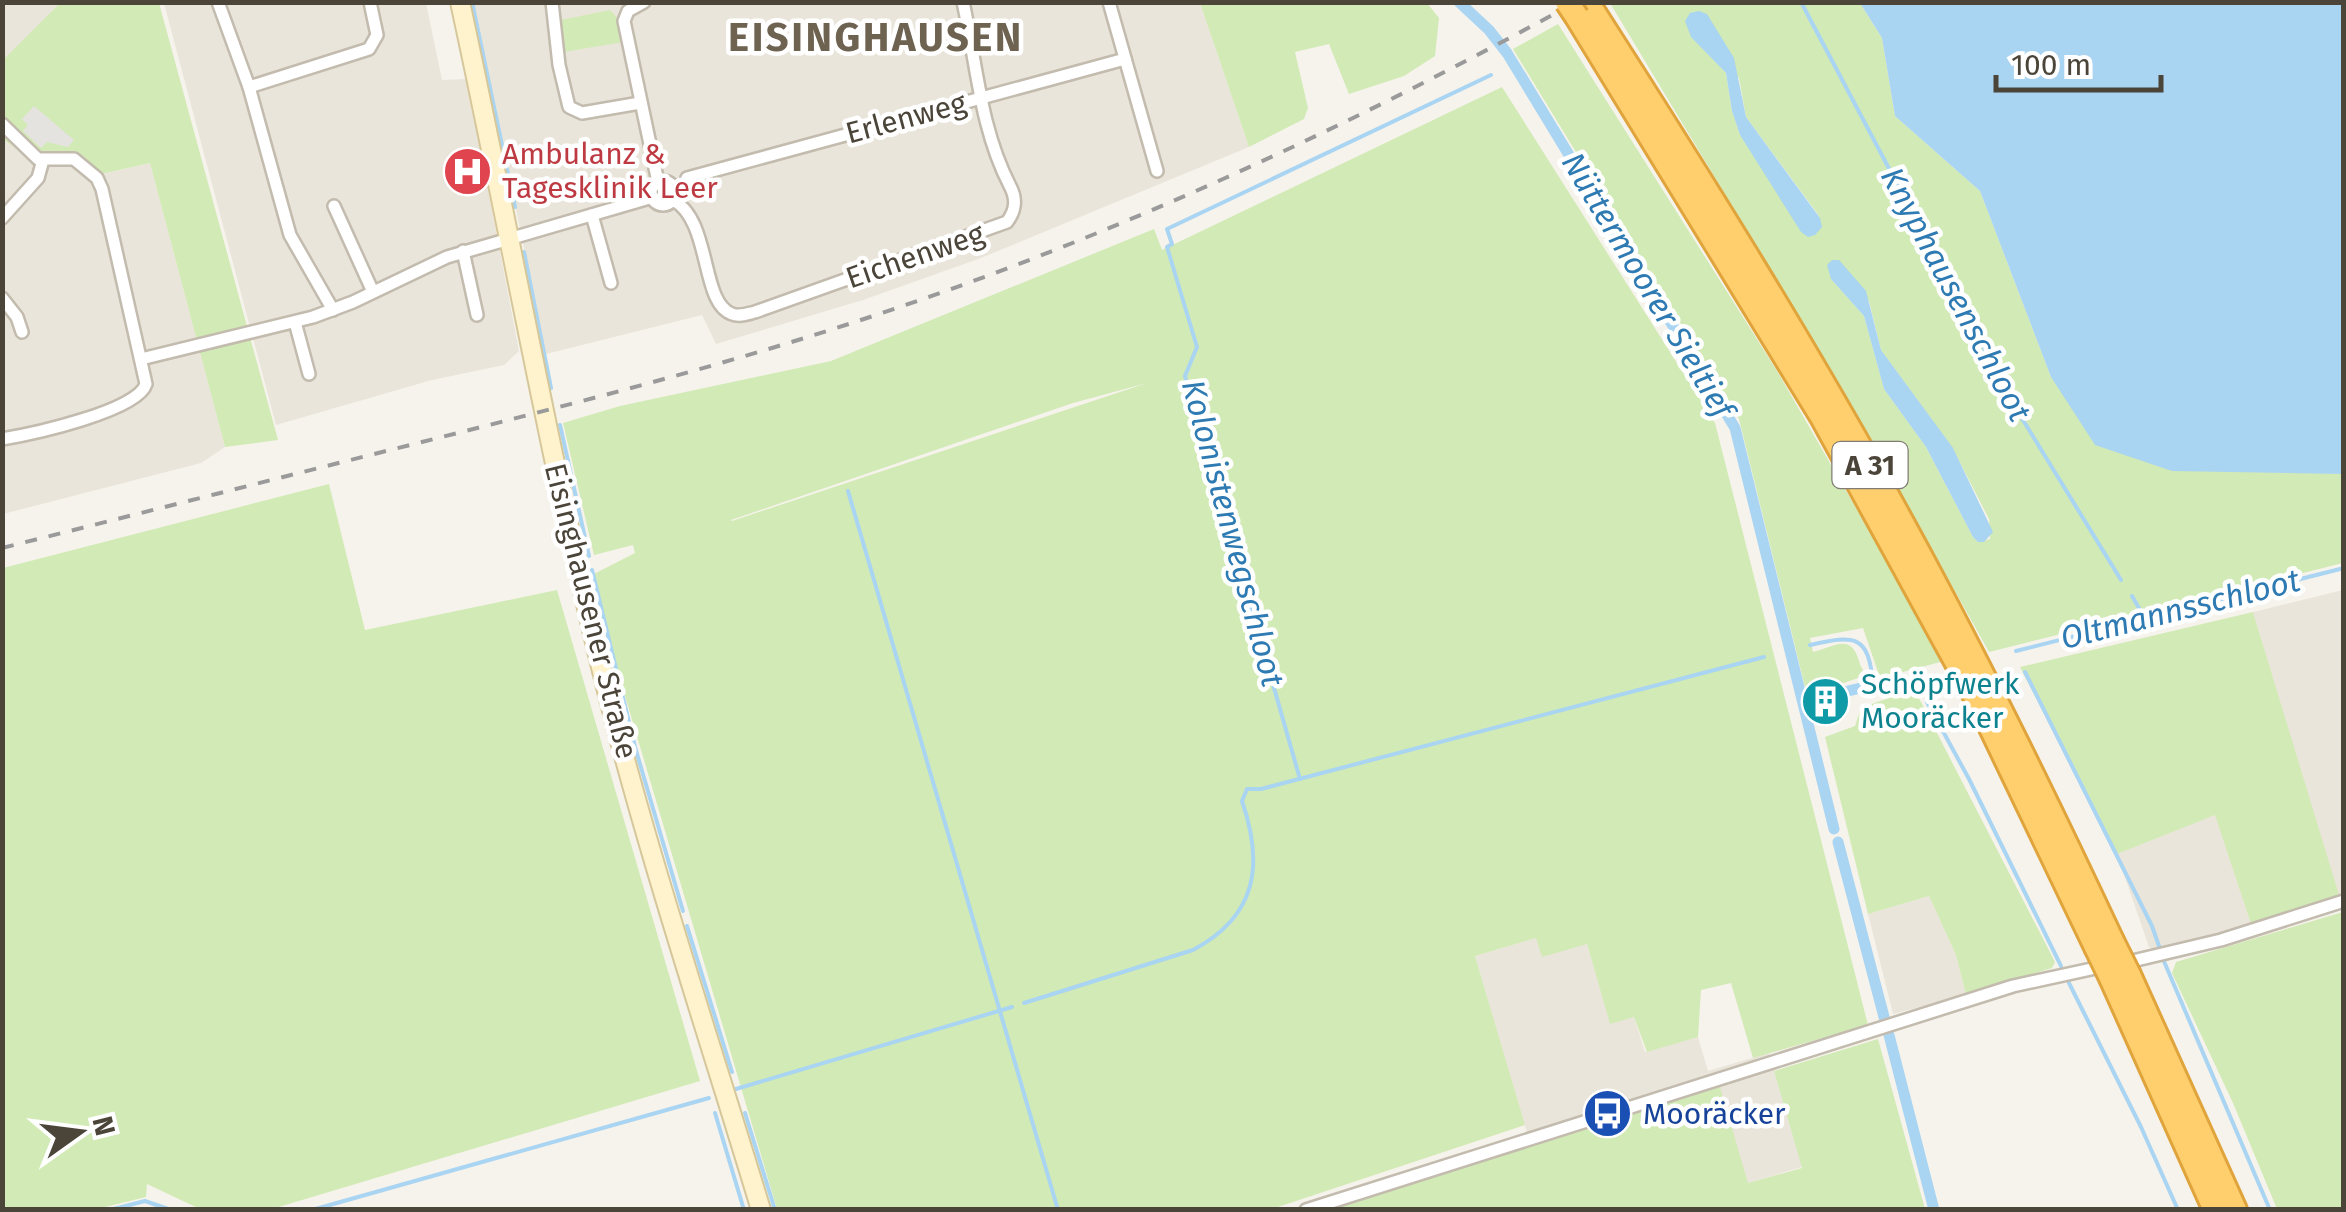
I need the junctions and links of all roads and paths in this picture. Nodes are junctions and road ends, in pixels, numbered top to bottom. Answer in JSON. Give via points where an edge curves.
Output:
{"nodes":[{"id":1,"x":218,"y":2,"type":"edge"},
{"id":2,"x":370,"y":2,"type":"edge"},
{"id":3,"x":460,"y":2,"type":"edge"},
{"id":4,"x":552,"y":2,"type":"edge"},
{"id":5,"x":644,"y":2,"type":"edge"},
{"id":6,"x":962,"y":2,"type":"edge"},
{"id":7,"x":1109,"y":2,"type":"edge"},
{"id":8,"x":1581,"y":8,"type":"edge"},
{"id":9,"x":1125,"y":59,"type":"junction"},
{"id":10,"x":249,"y":87,"type":"junction"},
{"id":11,"x":980,"y":98,"type":"junction"},
{"id":12,"x":640,"y":103,"type":"junction"},
{"id":13,"x":2,"y":124,"type":"edge"},
{"id":14,"x":43,"y":160,"type":"junction"},
{"id":15,"x":1156,"y":171,"type":"dead end"},
{"id":16,"x":688,"y":178,"type":"dead end"},
{"id":17,"x":658,"y":182,"type":"junction"},
{"id":18,"x":652,"y":197,"type":"junction"},
{"id":19,"x":672,"y":200,"type":"junction"},
{"id":20,"x":334,"y":206,"type":"dead end"},
{"id":21,"x":592,"y":214,"type":"junction"},
{"id":22,"x":2,"y":218,"type":"edge"},
{"id":23,"x":510,"y":236,"type":"junction"},
{"id":24,"x":464,"y":251,"type":"junction"},
{"id":25,"x":610,"y":283,"type":"dead end"},
{"id":26,"x":373,"y":292,"type":"junction"},
{"id":27,"x":2,"y":298,"type":"edge"},
{"id":28,"x":334,"y":310,"type":"junction"},
{"id":29,"x":477,"y":315,"type":"dead end"},
{"id":30,"x":295,"y":322,"type":"junction"},
{"id":31,"x":22,"y":332,"type":"dead end"},
{"id":32,"x":141,"y":359,"type":"junction"},
{"id":33,"x":308,"y":374,"type":"dead end"},
{"id":34,"x":2,"y":439,"type":"edge"},
{"id":35,"x":2344,"y":901,"type":"edge"},
{"id":36,"x":2120,"y":978,"type":"junction"},
{"id":37,"x":761,"y":1210,"type":"edge"},
{"id":38,"x":1306,"y":1210,"type":"edge"},
{"id":39,"x":2215,"y":1210,"type":"edge"},
{"id":40,"x":2235,"y":1210,"type":"edge"}],
"edges":[{"from":1,"to":10,"type":"street"},
{"from":2,"to":10,"type":"street","via":[[377,35],[369,48]]},
{"from":3,"to":23,"type":"street","name":"Eisinghausener Straße"},
{"from":4,"to":12,"type":"street","via":[[569,107],[582,113]]},
{"from":5,"to":12,"type":"street","via":[[624,21]]},
{"from":6,"to":11,"type":"street","name":"Eichenweg"},
{"from":7,"to":9,"type":"street"},
{"from":8,"to":36,"type":"highway","number":"A 31","bridge":true,"via":[[1832,434]]},
{"from":9,"to":11,"type":"street","name":"Erlenweg"},
{"from":9,"to":15,"type":"street"},
{"from":10,"to":28,"type":"street","via":[[290,235]]},
{"from":11,"to":16,"type":"street","name":"Erlenweg"},
{"from":11,"to":19,"type":"street","name":"Eichenweg","via":[[993,150],[1014,194],[1008,221],[755,312],[734,316],[719,304],[694,222]]},
{"from":12,"to":17,"type":"street"},
{"from":13,"to":14,"type":"street"},
{"from":14,"to":22,"type":"street","via":[[38,178]]},
{"from":14,"to":32,"type":"street","via":[[74,159],[100,182]]},
{"from":17,"to":18,"type":"street"},
{"from":17,"to":19,"type":"street","via":[[672,185]]},
{"from":18,"to":19,"type":"street","via":[[662,204]]},
{"from":18,"to":21,"type":"street"},
{"from":20,"to":26,"type":"street"},
{"from":21,"to":23,"type":"street"},
{"from":21,"to":25,"type":"street"},
{"from":23,"to":24,"type":"street"},
{"from":23,"to":37,"type":"street","name":"Eisinghausener Straße","via":[[601,668]]},
{"from":24,"to":26,"type":"street"},
{"from":24,"to":29,"type":"street"},
{"from":26,"to":28,"type":"street"},
{"from":27,"to":31,"type":"street"},
{"from":28,"to":30,"type":"street"},
{"from":30,"to":32,"type":"street"},
{"from":30,"to":33,"type":"street"},
{"from":32,"to":34,"type":"street","via":[[146,384],[136,399]]},
{"from":35,"to":38,"type":"street","via":[[2220,940],[2013,986]]},
{"from":36,"to":39,"type":"highway","number":"A 31"},
{"from":36,"to":40,"type":"highway","number":"A 31"}]}
